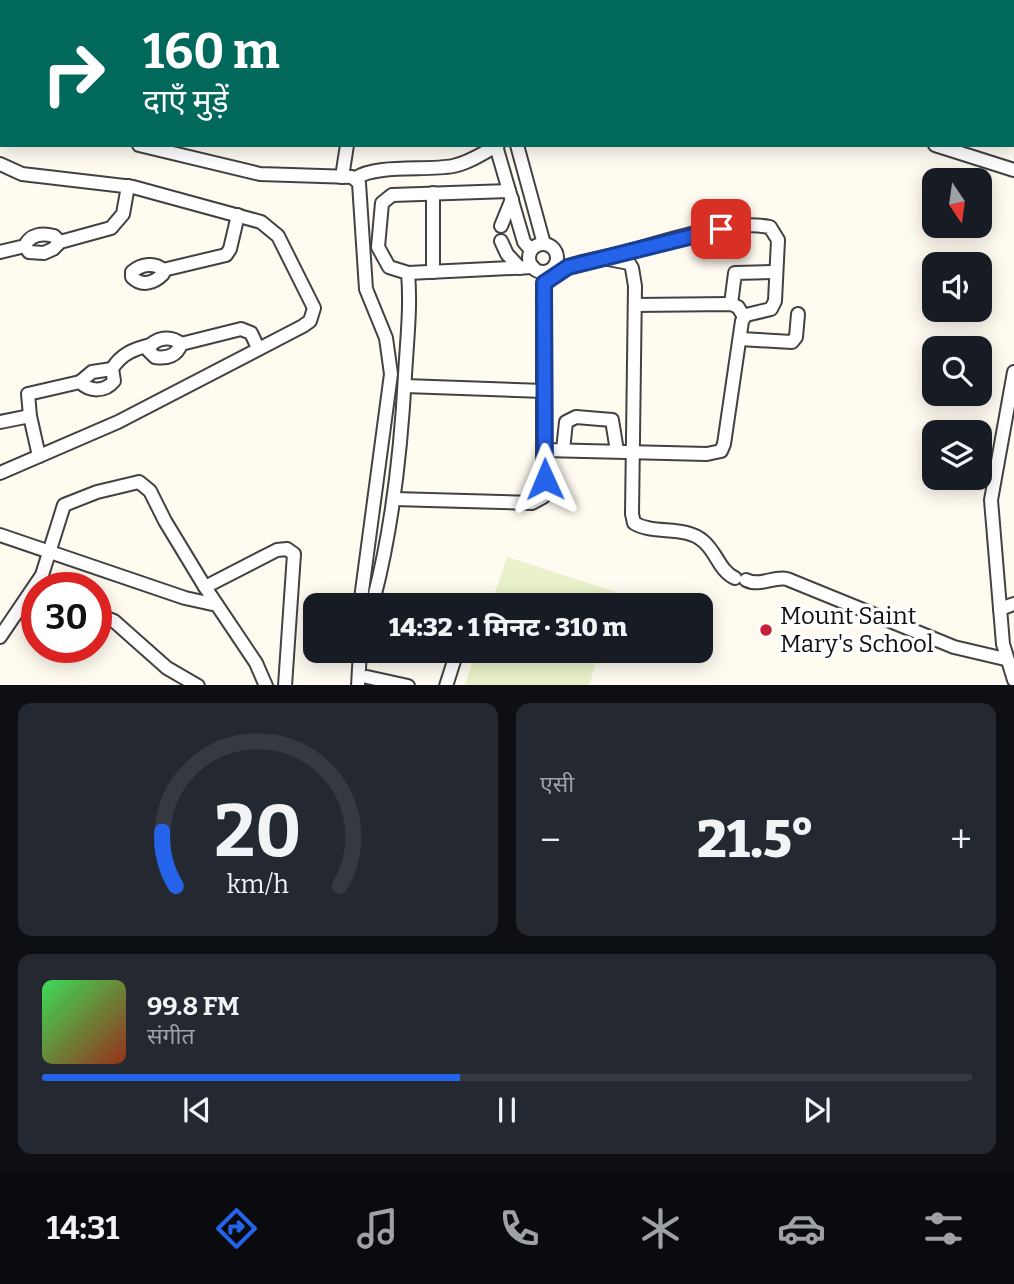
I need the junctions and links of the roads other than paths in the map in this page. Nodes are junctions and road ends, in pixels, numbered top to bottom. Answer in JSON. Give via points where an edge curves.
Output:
{"nodes":[{"id":1,"x":147,"y":147,"type":"edge"},
{"id":2,"x":346,"y":147,"type":"edge"},
{"id":3,"x":495,"y":147,"type":"edge"},
{"id":4,"x":497,"y":147,"type":"edge"},
{"id":5,"x":518,"y":147,"type":"edge"},
{"id":6,"x":941,"y":147,"type":"edge"},
{"id":7,"x":0,"y":164,"type":"edge"},
{"id":8,"x":1014,"y":170,"type":"edge"},
{"id":9,"x":342,"y":177,"type":"junction"},
{"id":10,"x":356,"y":178,"type":"junction"},
{"id":11,"x":128,"y":186,"type":"junction"},
{"id":12,"x":433,"y":193,"type":"junction"},
{"id":13,"x":510,"y":195,"type":"junction"},
{"id":14,"x":238,"y":215,"type":"junction"},
{"id":15,"x":501,"y":226,"type":"dead end"},
{"id":16,"x":501,"y":241,"type":"dead end"},
{"id":17,"x":544,"y":244,"type":"junction"},
{"id":18,"x":531,"y":250,"type":"junction"},
{"id":19,"x":0,"y":252,"type":"edge"},
{"id":20,"x":602,"y":258,"type":"junction"},
{"id":21,"x":556,"y":264,"type":"junction"},
{"id":22,"x":163,"y":270,"type":"dead end"},
{"id":23,"x":408,"y":272,"type":"junction"},
{"id":24,"x":433,"y":272,"type":"junction"},
{"id":25,"x":535,"y":272,"type":"junction"},
{"id":26,"x":775,"y":272,"type":"junction"},
{"id":27,"x":731,"y":304,"type":"junction"},
{"id":28,"x":635,"y":305,"type":"junction"},
{"id":29,"x":797,"y":314,"type":"dead end"},
{"id":30,"x":744,"y":317,"type":"junction"},
{"id":31,"x":740,"y":339,"type":"junction"},
{"id":32,"x":181,"y":344,"type":"junction"},
{"id":33,"x":150,"y":345,"type":"junction"},
{"id":34,"x":258,"y":348,"type":"junction"},
{"id":35,"x":112,"y":369,"type":"junction"},
{"id":36,"x":1014,"y":372,"type":"edge"},
{"id":37,"x":80,"y":382,"type":"junction"},
{"id":38,"x":405,"y":386,"type":"junction"},
{"id":39,"x":544,"y":391,"type":"junction"},
{"id":40,"x":30,"y":416,"type":"junction"},
{"id":41,"x":0,"y":422,"type":"edge"},
{"id":42,"x":544,"y":450,"type":"junction"},
{"id":43,"x":563,"y":450,"type":"junction"},
{"id":44,"x":617,"y":451,"type":"junction"},
{"id":45,"x":632,"y":452,"type":"junction"},
{"id":46,"x":39,"y":456,"type":"junction"},
{"id":47,"x":0,"y":473,"type":"edge"},
{"id":48,"x":394,"y":499,"type":"junction"},
{"id":49,"x":0,"y":535,"type":"edge"},
{"id":50,"x":51,"y":550,"type":"junction"},
{"id":51,"x":42,"y":572,"type":"edge"},
{"id":52,"x":205,"y":587,"type":"junction"},
{"id":53,"x":362,"y":593,"type":"edge"},
{"id":54,"x":375,"y":593,"type":"edge"},
{"id":55,"x":1014,"y":604,"type":"edge"},
{"id":56,"x":217,"y":605,"type":"junction"},
{"id":57,"x":1000,"y":609,"type":"junction"},
{"id":58,"x":21,"y":611,"type":"edge"},
{"id":59,"x":112,"y":620,"type":"edge"},
{"id":60,"x":0,"y":637,"type":"edge"},
{"id":61,"x":1005,"y":659,"type":"junction"},
{"id":62,"x":361,"y":663,"type":"edge"},
{"id":63,"x":453,"y":663,"type":"edge"},
{"id":64,"x":1014,"y":680,"type":"edge"},
{"id":65,"x":362,"y":681,"type":"edge"},
{"id":66,"x":198,"y":685,"type":"edge"},
{"id":67,"x":266,"y":685,"type":"edge"},
{"id":68,"x":285,"y":685,"type":"edge"},
{"id":69,"x":408,"y":685,"type":"edge"},
{"id":70,"x":446,"y":685,"type":"edge"}],
"edges":[{"from":1,"to":9,"type":"street","via":[[260,174]]},
{"from":2,"to":9,"type":"street"},
{"from":3,"to":10,"type":"street","via":[[463,164],[374,170]]},
{"from":4,"to":13,"type":"street"},
{"from":5,"to":17,"type":"street"},
{"from":6,"to":8,"type":"street"},
{"from":7,"to":11,"type":"street","via":[[22,174]]},
{"from":9,"to":10,"type":"street"},
{"from":10,"to":53,"type":"street","via":[[366,289],[386,338],[391,367]]},
{"from":11,"to":14,"type":"street"},
{"from":11,"to":19,"type":"street","via":[[123,214],[115,225],[60,242],[54,236],[38,235],[25,246]]},
{"from":12,"to":13,"type":"street"},
{"from":12,"to":23,"type":"street","via":[[392,195],[382,203],[379,254],[389,267]]},
{"from":12,"to":24,"type":"street"},
{"from":13,"to":15,"type":"street"},
{"from":13,"to":18,"type":"street","via":[[524,242]]},
{"from":14,"to":22,"type":"street","via":[[226,255]]},
{"from":14,"to":34,"type":"street","via":[[272,229],[314,308],[310,321]]},
{"from":16,"to":25,"type":"street","via":[[507,254]]},
{"from":17,"to":18,"type":"street"},
{"from":17,"to":21,"type":"street","via":[[551,247]]},
{"from":18,"to":25,"type":"street"},
{"from":20,"to":21,"type":"street","via":[[580,263],[569,257]]},
{"from":20,"to":26,"type":"street","via":[[755,225],[776,233]]},
{"from":20,"to":28,"type":"street","via":[[629,262]]},
{"from":21,"to":25,"type":"street"},
{"from":23,"to":24,"type":"street"},
{"from":23,"to":38,"type":"street"},
{"from":24,"to":25,"type":"street"},
{"from":25,"to":39,"type":"street"},
{"from":26,"to":27,"type":"street","via":[[735,273]]},
{"from":26,"to":30,"type":"street","via":[[774,306]]},
{"from":27,"to":28,"type":"street"},
{"from":27,"to":30,"type":"street"},
{"from":28,"to":45,"type":"street"},
{"from":29,"to":31,"type":"street","via":[[792,342]]},
{"from":30,"to":31,"type":"street"},
{"from":31,"to":45,"type":"street","via":[[721,451]]},
{"from":32,"to":33,"type":"street","via":[[169,338]]},
{"from":32,"to":33,"type":"street","via":[[174,355],[162,358],[150,355]]},
{"from":32,"to":34,"type":"street","via":[[245,329]]},
{"from":33,"to":35,"type":"street","via":[[125,354]]},
{"from":34,"to":46,"type":"street","via":[[118,422]]},
{"from":35,"to":37,"type":"street","via":[[92,372]]},
{"from":35,"to":37,"type":"street","via":[[115,379],[108,387],[89,388]]},
{"from":36,"to":57,"type":"street","via":[[991,495]]},
{"from":37,"to":40,"type":"street","via":[[28,394]]},
{"from":38,"to":39,"type":"street"},
{"from":38,"to":48,"type":"street"},
{"from":39,"to":42,"type":"street"},
{"from":40,"to":41,"type":"street"},
{"from":40,"to":46,"type":"street"},
{"from":42,"to":43,"type":"street"},
{"from":42,"to":48,"type":"street","via":[[544,490],[538,502]]},
{"from":43,"to":44,"type":"street"},
{"from":43,"to":44,"type":"street","via":[[566,422],[576,417],[612,420]]},
{"from":44,"to":45,"type":"street"},
{"from":45,"to":61,"type":"street","via":[[634,523],[703,540],[728,575],[754,583],[787,579],[939,641]]},
{"from":46,"to":47,"type":"street"},
{"from":48,"to":54,"type":"street"},
{"from":49,"to":50,"type":"street"},
{"from":50,"to":51,"type":"street"},
{"from":50,"to":52,"type":"street","via":[[64,505],[139,482],[150,491]]},
{"from":50,"to":56,"type":"street"},
{"from":52,"to":56,"type":"street"},
{"from":52,"to":68,"type":"street","via":[[277,550],[294,554]]},
{"from":55,"to":57,"type":"street"},
{"from":56,"to":67,"type":"street"},
{"from":57,"to":61,"type":"street"},
{"from":58,"to":60,"type":"street"},
{"from":59,"to":66,"type":"street","via":[[167,667]]},
{"from":61,"to":64,"type":"street"},
{"from":62,"to":65,"type":"street"},
{"from":63,"to":70,"type":"street"},
{"from":65,"to":69,"type":"street"}]}
